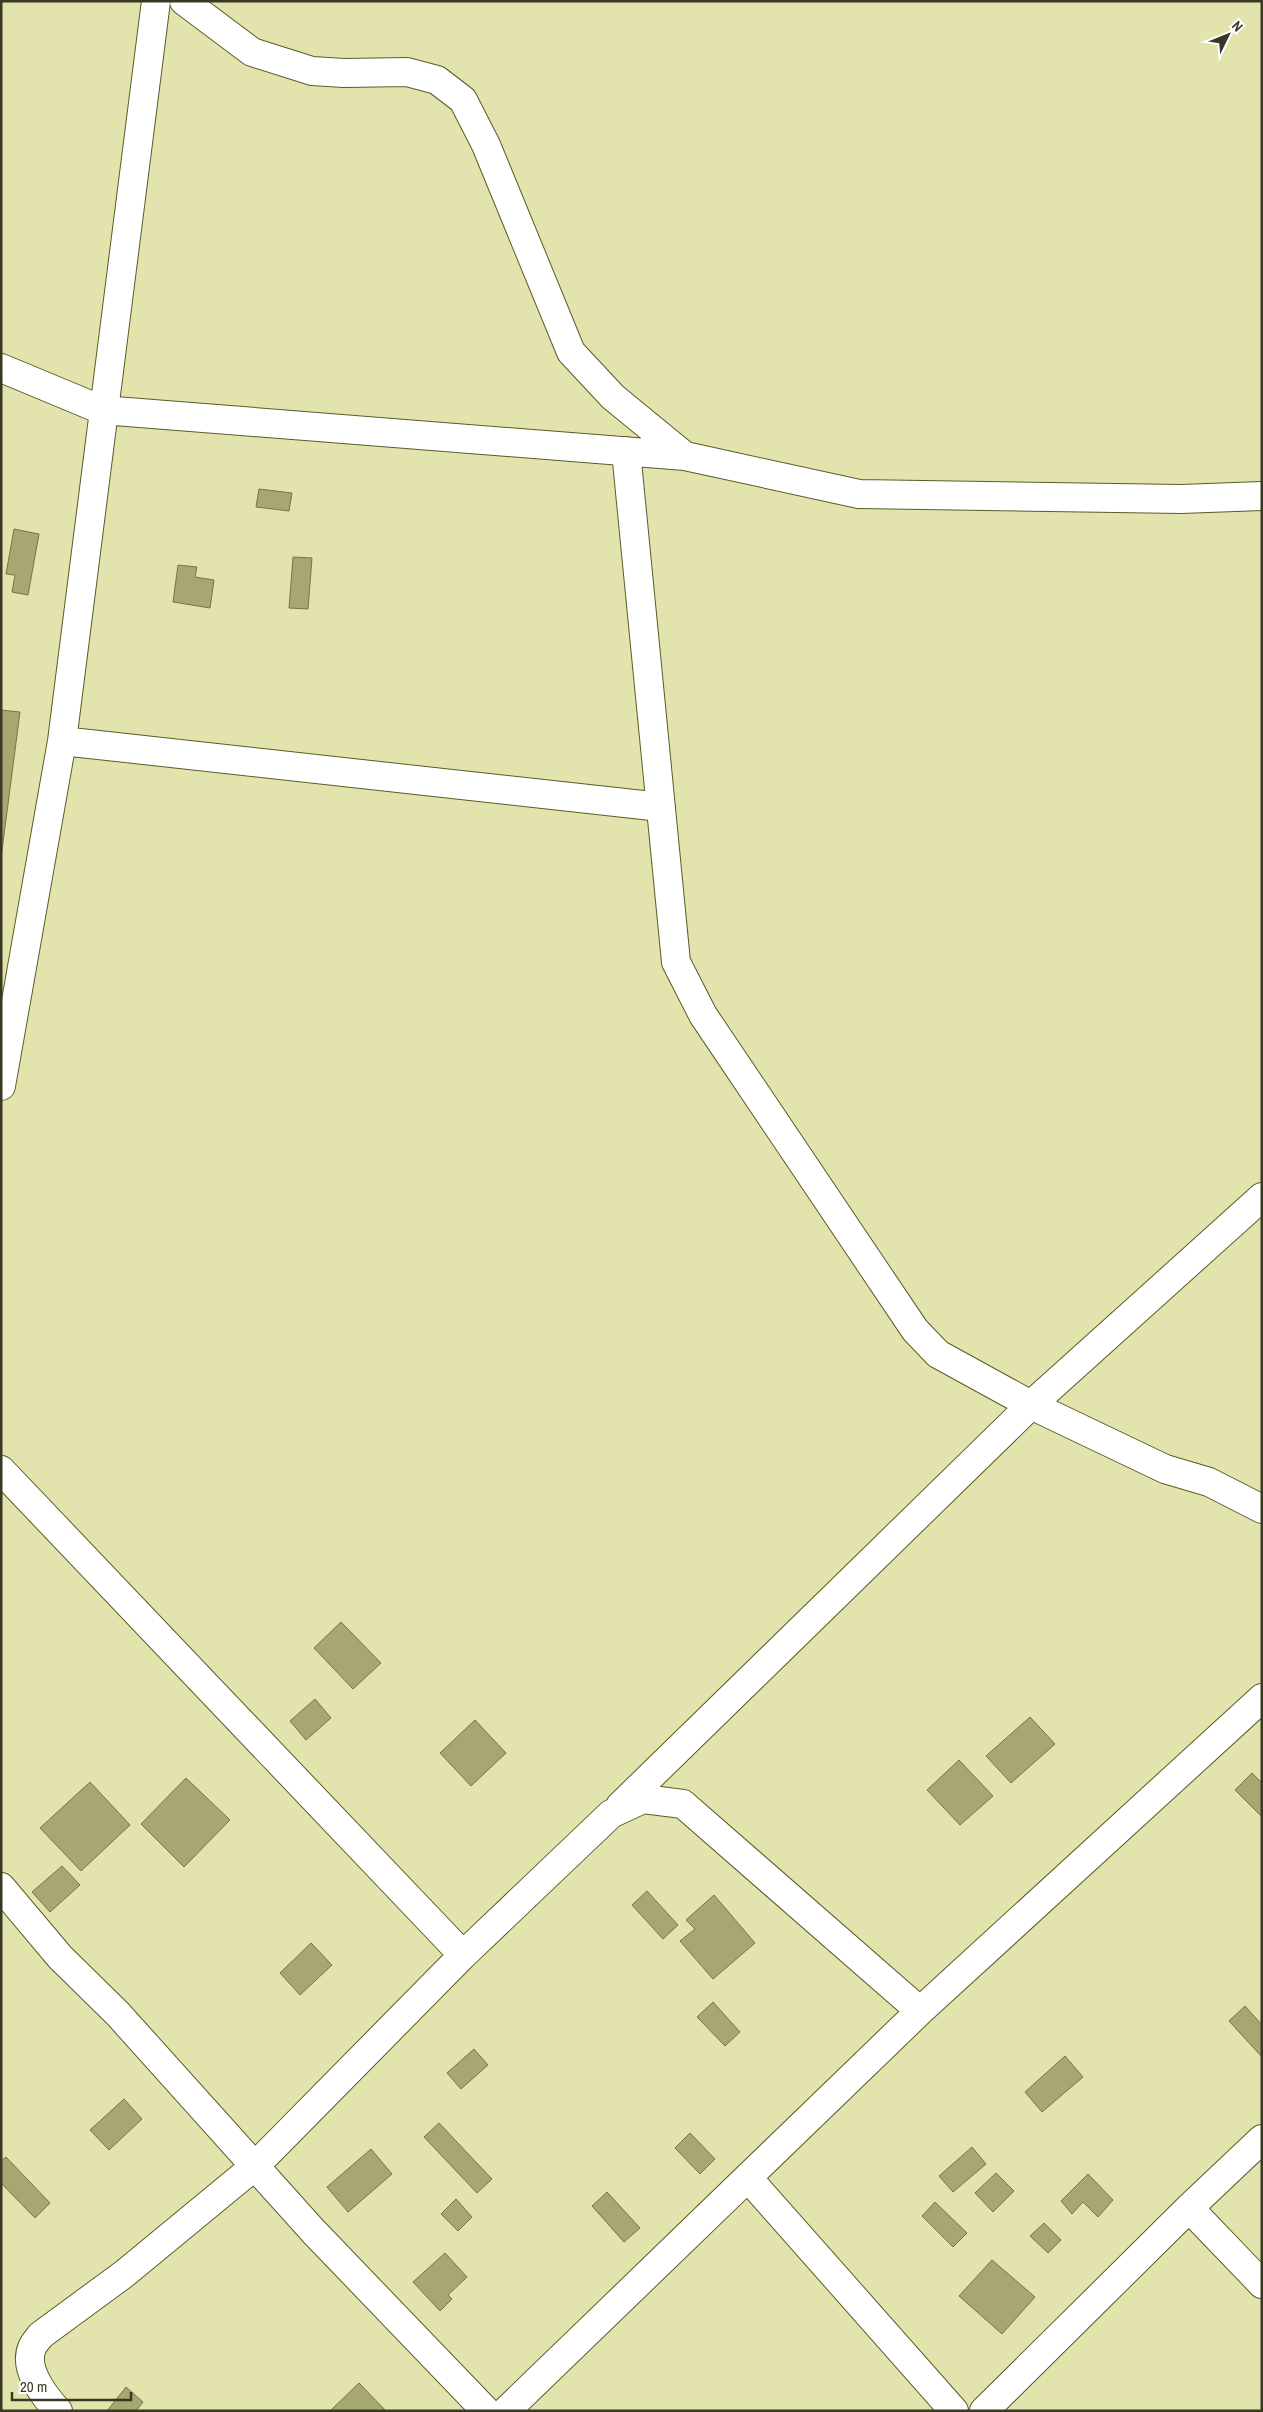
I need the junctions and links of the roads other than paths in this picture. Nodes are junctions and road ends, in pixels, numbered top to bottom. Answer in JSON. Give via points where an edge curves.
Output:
{"nodes":[{"id":1,"x":156,"y":1,"type":"edge"},
{"id":2,"x":184,"y":1,"type":"edge"},
{"id":3,"x":1,"y":368,"type":"edge"},
{"id":4,"x":102,"y":410,"type":"junction"},
{"id":5,"x":626,"y":451,"type":"junction"},
{"id":6,"x":685,"y":456,"type":"junction"},
{"id":7,"x":1262,"y":496,"type":"edge"},
{"id":8,"x":62,"y":741,"type":"junction"},
{"id":9,"x":661,"y":807,"type":"junction"},
{"id":10,"x":1,"y":1086,"type":"edge"},
{"id":11,"x":1262,"y":1197,"type":"edge"},
{"id":12,"x":1031,"y":1405,"type":"junction"},
{"id":13,"x":1,"y":1470,"type":"edge"},
{"id":14,"x":1262,"y":1509,"type":"edge"},
{"id":15,"x":1262,"y":1698,"type":"edge"},
{"id":16,"x":611,"y":1814,"type":"junction"},
{"id":17,"x":1,"y":1887,"type":"edge"},
{"id":18,"x":463,"y":1955,"type":"junction"},
{"id":19,"x":920,"y":2011,"type":"junction"},
{"id":20,"x":1262,"y":2139,"type":"edge"},
{"id":21,"x":255,"y":2166,"type":"junction"},
{"id":22,"x":748,"y":2178,"type":"junction"},
{"id":23,"x":1188,"y":2208,"type":"junction"},
{"id":24,"x":1262,"y":2284,"type":"edge"},
{"id":25,"x":58,"y":2411,"type":"edge"},
{"id":26,"x":486,"y":2411,"type":"edge"},
{"id":27,"x":506,"y":2411,"type":"edge"},
{"id":28,"x":954,"y":2411,"type":"edge"},
{"id":29,"x":984,"y":2411,"type":"edge"}],
"edges":[{"from":1,"to":4,"type":"street"},
{"from":2,"to":6,"type":"street","via":[[252,52],[312,71],[407,72],[437,80],[463,100],[486,145],[571,352],[614,397]]},
{"from":3,"to":4,"type":"street"},
{"from":4,"to":5,"type":"street"},
{"from":4,"to":8,"type":"street"},
{"from":5,"to":6,"type":"street"},
{"from":5,"to":9,"type":"street"},
{"from":6,"to":7,"type":"street","via":[[859,494],[1181,499]]},
{"from":8,"to":9,"type":"street"},
{"from":8,"to":10,"type":"street"},
{"from":9,"to":12,"type":"street","via":[[676,962],[703,1015],[915,1330],[938,1354]]},
{"from":11,"to":12,"type":"street"},
{"from":12,"to":14,"type":"street","via":[[1165,1469],[1209,1482]]},
{"from":12,"to":16,"type":"street"},
{"from":13,"to":18,"type":"street"},
{"from":15,"to":19,"type":"street"},
{"from":16,"to":18,"type":"street"},
{"from":16,"to":19,"type":"street","via":[[643,1799],[684,1804]]},
{"from":17,"to":21,"type":"street","via":[[60,1957],[118,2014]]},
{"from":18,"to":21,"type":"street"},
{"from":19,"to":22,"type":"street"},
{"from":20,"to":23,"type":"street"},
{"from":21,"to":25,"type":"street","via":[[124,2274],[41,2335],[31,2348],[31,2364],[36,2385]]},
{"from":21,"to":26,"type":"street"},
{"from":22,"to":27,"type":"street"},
{"from":22,"to":28,"type":"street"},
{"from":23,"to":24,"type":"street"},
{"from":23,"to":29,"type":"street"}]}
